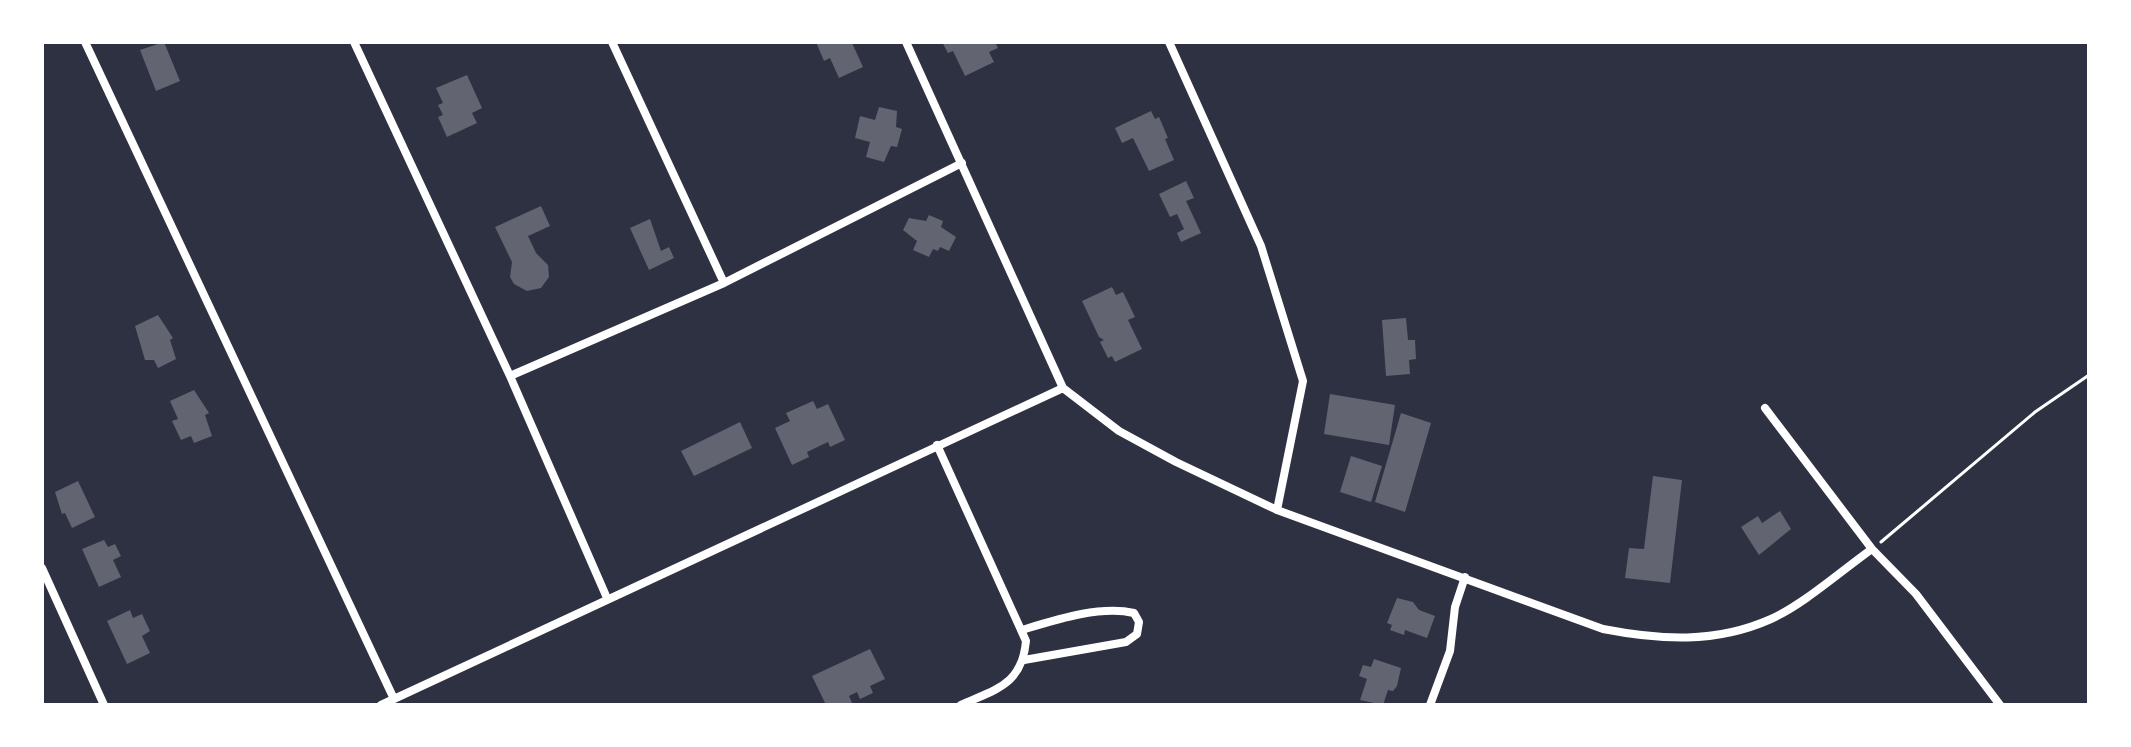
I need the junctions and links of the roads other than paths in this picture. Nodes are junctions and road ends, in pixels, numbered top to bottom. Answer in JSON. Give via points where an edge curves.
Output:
{"nodes":[{"id":1,"x":85,"y":42,"type":"edge"},
{"id":2,"x":354,"y":42,"type":"edge"},
{"id":3,"x":612,"y":42,"type":"edge"},
{"id":4,"x":906,"y":42,"type":"edge"},
{"id":5,"x":1169,"y":42,"type":"edge"},
{"id":6,"x":962,"y":163,"type":"junction"},
{"id":7,"x":724,"y":283,"type":"junction"},
{"id":8,"x":510,"y":376,"type":"junction"},
{"id":9,"x":1063,"y":388,"type":"junction"},
{"id":10,"x":1765,"y":408,"type":"dead end"},
{"id":11,"x":937,"y":445,"type":"junction"},
{"id":12,"x":1277,"y":510,"type":"junction"},
{"id":13,"x":1872,"y":549,"type":"junction"},
{"id":14,"x":42,"y":568,"type":"edge"},
{"id":15,"x":1465,"y":577,"type":"junction"},
{"id":16,"x":607,"y":598,"type":"junction"},
{"id":17,"x":1022,"y":630,"type":"junction"},
{"id":18,"x":1024,"y":660,"type":"junction"},
{"id":19,"x":394,"y":699,"type":"junction"},
{"id":20,"x":104,"y":705,"type":"edge"},
{"id":21,"x":381,"y":705,"type":"edge"},
{"id":22,"x":961,"y":705,"type":"edge"},
{"id":23,"x":1430,"y":705,"type":"edge"},
{"id":24,"x":2000,"y":705,"type":"edge"}],
"edges":[{"from":1,"to":19,"type":"street"},
{"from":2,"to":8,"type":"street"},
{"from":3,"to":7,"type":"street"},
{"from":4,"to":6,"type":"street"},
{"from":5,"to":12,"type":"street","via":[[1261,246],[1303,381]]},
{"from":6,"to":7,"type":"street"},
{"from":6,"to":9,"type":"street"},
{"from":7,"to":8,"type":"street"},
{"from":8,"to":16,"type":"street"},
{"from":9,"to":11,"type":"street"},
{"from":9,"to":12,"type":"street","via":[[1119,431]]},
{"from":10,"to":13,"type":"street"},
{"from":11,"to":16,"type":"street"},
{"from":11,"to":17,"type":"street"},
{"from":12,"to":15,"type":"street"},
{"from":13,"to":15,"type":"street","via":[[1772,619],[1711,638],[1654,639],[1603,629]]},
{"from":13,"to":24,"type":"street","via":[[1916,594]]},
{"from":14,"to":20,"type":"street"},
{"from":15,"to":23,"type":"street","via":[[1450,651]]},
{"from":16,"to":19,"type":"street"},
{"from":17,"to":18,"type":"street"},
{"from":17,"to":18,"type":"street","via":[[1122,611],[1134,613],[1139,622],[1137,634],[1126,642]]},
{"from":18,"to":22,"type":"street","via":[[1011,682]]},
{"from":19,"to":21,"type":"street"}]}
